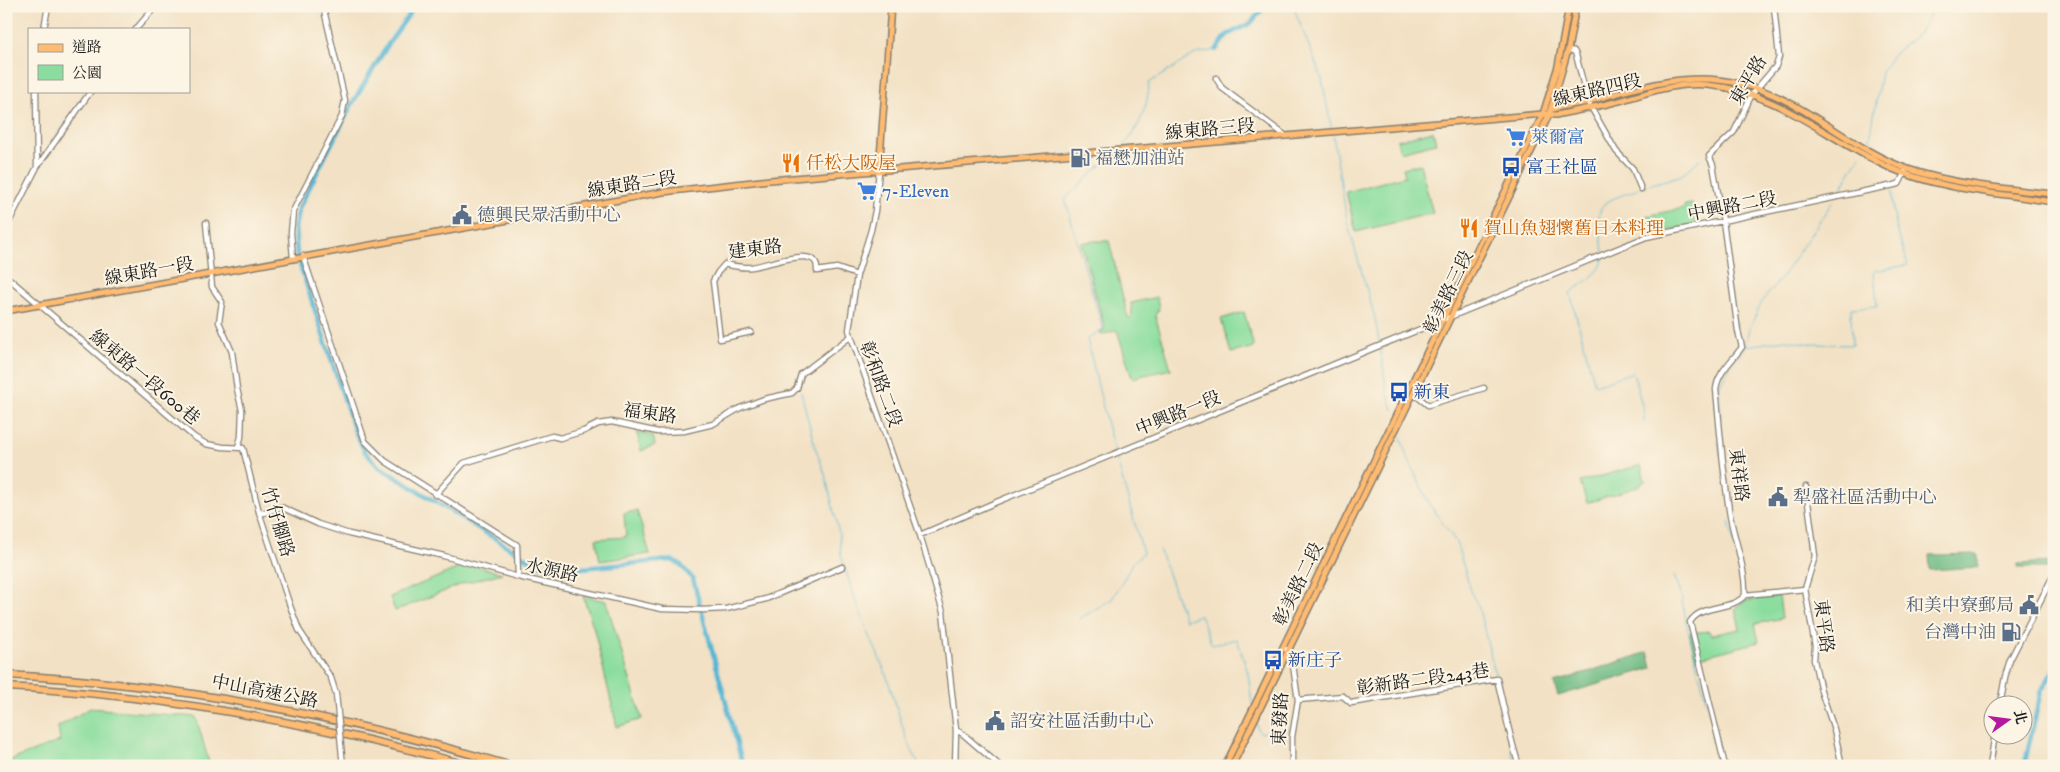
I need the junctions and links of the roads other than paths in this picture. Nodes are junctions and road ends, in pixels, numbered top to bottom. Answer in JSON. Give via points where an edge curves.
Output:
{"nodes":[{"id":1,"x":48,"y":6,"type":"edge"},
{"id":2,"x":156,"y":6,"type":"edge"},
{"id":3,"x":323,"y":6,"type":"edge"},
{"id":4,"x":891,"y":6,"type":"edge"},
{"id":5,"x":1569,"y":6,"type":"edge"},
{"id":6,"x":1576,"y":6,"type":"edge"},
{"id":7,"x":1774,"y":6,"type":"edge"},
{"id":8,"x":44,"y":28,"type":"edge"},
{"id":9,"x":137,"y":28,"type":"edge"},
{"id":10,"x":1568,"y":50,"type":"junction"},
{"id":11,"x":1216,"y":78,"type":"dead end"},
{"id":12,"x":1758,"y":88,"type":"junction"},
{"id":13,"x":1557,"y":89,"type":"junction"},
{"id":14,"x":36,"y":92,"type":"edge"},
{"id":15,"x":90,"y":92,"type":"edge"},
{"id":16,"x":1752,"y":94,"type":"junction"},
{"id":17,"x":1588,"y":102,"type":"junction"},
{"id":18,"x":1572,"y":105,"type":"junction"},
{"id":19,"x":1591,"y":108,"type":"junction"},
{"id":20,"x":1550,"y":112,"type":"junction"},
{"id":21,"x":1543,"y":114,"type":"junction"},
{"id":22,"x":1286,"y":136,"type":"junction"},
{"id":23,"x":1709,"y":156,"type":"joint"},
{"id":24,"x":37,"y":167,"type":"junction"},
{"id":25,"x":879,"y":171,"type":"junction"},
{"id":26,"x":1905,"y":171,"type":"junction"},
{"id":27,"x":1641,"y":189,"type":"dead end"},
{"id":28,"x":2054,"y":194,"type":"edge"},
{"id":29,"x":2054,"y":202,"type":"edge"},
{"id":30,"x":1723,"y":221,"type":"junction"},
{"id":31,"x":206,"y":223,"type":"dead end"},
{"id":32,"x":6,"y":228,"type":"edge"},
{"id":33,"x":303,"y":256,"type":"junction"},
{"id":34,"x":294,"y":258,"type":"junction"},
{"id":35,"x":212,"y":274,"type":"junction"},
{"id":36,"x":857,"y":275,"type":"junction"},
{"id":37,"x":6,"y":276,"type":"edge"},
{"id":38,"x":39,"y":305,"type":"junction"},
{"id":39,"x":6,"y":311,"type":"edge"},
{"id":40,"x":1447,"y":318,"type":"junction"},
{"id":41,"x":751,"y":332,"type":"dead end"},
{"id":42,"x":850,"y":337,"type":"junction"},
{"id":43,"x":1484,"y":388,"type":"dead end"},
{"id":44,"x":1414,"y":394,"type":"junction"},
{"id":45,"x":1396,"y":415,"type":"joint"},
{"id":46,"x":1401,"y":420,"type":"joint"},
{"id":47,"x":240,"y":447,"type":"junction"},
{"id":48,"x":1806,"y":487,"type":"dead end"},
{"id":49,"x":436,"y":495,"type":"junction"},
{"id":50,"x":259,"y":512,"type":"junction"},
{"id":51,"x":920,"y":535,"type":"junction"},
{"id":52,"x":1341,"y":535,"type":"junction"},
{"id":53,"x":842,"y":568,"type":"dead end"},
{"id":54,"x":2054,"y":574,"type":"edge"},
{"id":55,"x":518,"y":577,"type":"junction"},
{"id":56,"x":1805,"y":589,"type":"junction"},
{"id":57,"x":1745,"y":595,"type":"junction"},
{"id":58,"x":1282,"y":648,"type":"junction"},
{"id":59,"x":1288,"y":651,"type":"junction"},
{"id":60,"x":6,"y":675,"type":"edge"},
{"id":61,"x":6,"y":688,"type":"edge"},
{"id":62,"x":2002,"y":694,"type":"edge"},
{"id":63,"x":1298,"y":700,"type":"junction"},
{"id":64,"x":956,"y":730,"type":"junction"},
{"id":65,"x":1993,"y":744,"type":"edge"},
{"id":66,"x":343,"y":766,"type":"edge"},
{"id":67,"x":471,"y":766,"type":"edge"},
{"id":68,"x":512,"y":766,"type":"edge"},
{"id":69,"x":955,"y":766,"type":"edge"},
{"id":70,"x":1000,"y":766,"type":"edge"},
{"id":71,"x":1225,"y":766,"type":"edge"},
{"id":72,"x":1232,"y":766,"type":"edge"},
{"id":73,"x":1292,"y":766,"type":"edge"},
{"id":74,"x":1519,"y":766,"type":"edge"},
{"id":75,"x":1725,"y":766,"type":"edge"},
{"id":76,"x":1842,"y":766,"type":"edge"},
{"id":77,"x":1989,"y":766,"type":"edge"}],
"edges":[{"from":1,"to":8,"type":"street"},
{"from":2,"to":9,"type":"street"},
{"from":3,"to":34,"type":"street","via":[[345,100],[342,116],[293,211]]},
{"from":4,"to":25,"type":"main road","name":"彰和路二段"},
{"from":5,"to":21,"type":"main road","name":"彰美路三段","via":[[1558,66]]},
{"from":6,"to":10,"type":"main road","name":"彰美路三段"},
{"from":7,"to":12,"type":"street","name":"東平路","via":[[1779,57],[1776,66]]},
{"from":10,"to":13,"type":"main road","name":"彰美路三段"},
{"from":10,"to":17,"type":"street","via":[[1576,55]]},
{"from":11,"to":22,"type":"street","via":[[1222,88]]},
{"from":12,"to":16,"type":"street","name":"東平路"},
{"from":12,"to":17,"type":"main road","name":"線東路四段","via":[[1733,80],[1696,78],[1670,81]]},
{"from":12,"to":26,"type":"main road","name":"線東路四段","via":[[1793,104]]},
{"from":13,"to":18,"type":"main road","via":[[1563,100]]},
{"from":13,"to":20,"type":"main road","name":"彰美路三段"},
{"from":14,"to":24,"type":"street"},
{"from":15,"to":24,"type":"street"},
{"from":16,"to":19,"type":"main road","name":"線東路四段","via":[[1705,84],[1676,87]]},
{"from":16,"to":23,"type":"street","name":"東平路","via":[[1734,132]]},
{"from":16,"to":26,"type":"main road","name":"線東路四段","via":[[1796,114],[1854,150]]},
{"from":17,"to":18,"type":"main road","name":"線東路四段"},
{"from":17,"to":19,"type":"street"},
{"from":18,"to":20,"type":"main road","name":"線東路四段"},
{"from":19,"to":20,"type":"main road","name":"線東路四段"},
{"from":19,"to":27,"type":"street","via":[[1616,151],[1633,169]]},
{"from":20,"to":21,"type":"main road","name":"線東路四段"},
{"from":20,"to":40,"type":"main road","name":"彰美路三段"},
{"from":21,"to":22,"type":"main road","name":"線東路三段"},
{"from":21,"to":40,"type":"main road","name":"彰美路三段"},
{"from":22,"to":25,"type":"main road","name":"線東路三段"},
{"from":23,"to":30,"type":"street","name":"東祥路"},
{"from":24,"to":32,"type":"street"},
{"from":25,"to":33,"type":"main road","name":"線東路二段","via":[[726,183],[664,192]]},
{"from":25,"to":36,"type":"street","name":"彰和路二段","via":[[871,230]]},
{"from":26,"to":28,"type":"main road","name":"線東路四段"},
{"from":26,"to":29,"type":"main road","name":"線東路四段","via":[[1961,188]]},
{"from":26,"to":30,"type":"street","name":"中興路二段","via":[[1899,184]]},
{"from":30,"to":40,"type":"street","name":"中興路二段","via":[[1646,238]]},
{"from":30,"to":57,"type":"street","name":"東祥路","via":[[1742,347],[1730,359],[1716,389],[1725,481]]},
{"from":31,"to":35,"type":"street"},
{"from":33,"to":34,"type":"main road","name":"線東路二段"},
{"from":33,"to":49,"type":"street","via":[[365,441],[385,461]]},
{"from":34,"to":35,"type":"main road","name":"線東路一段"},
{"from":35,"to":38,"type":"main road","name":"線東路一段"},
{"from":35,"to":47,"type":"street","via":[[214,291],[222,302],[218,320],[232,352],[242,410]]},
{"from":36,"to":41,"type":"street","name":"建東路","via":[[837,268],[817,271],[813,259],[804,257],[752,267],[725,264],[713,281],[720,339]]},
{"from":36,"to":42,"type":"street","name":"彰和路二段"},
{"from":37,"to":38,"type":"street","name":"線東路一段600巷"},
{"from":38,"to":39,"type":"main road","name":"線東路一段"},
{"from":38,"to":47,"type":"street","name":"線東路一段600巷","via":[[194,437],[214,446]]},
{"from":40,"to":44,"type":"main road","name":"彰美路三段"},
{"from":40,"to":45,"type":"main road","name":"彰美路三段"},
{"from":40,"to":51,"type":"street","name":"中興路一段"},
{"from":42,"to":49,"type":"street","name":"福東路","via":[[801,374],[792,393],[764,398],[713,424],[671,432],[612,422],[598,424],[560,438],[552,436],[464,463]]},
{"from":42,"to":51,"type":"street","name":"彰和路二段"},
{"from":43,"to":44,"type":"street","via":[[1428,405]]},
{"from":44,"to":46,"type":"main road","name":"彰美路三段"},
{"from":45,"to":52,"type":"main road","name":"彰美路二段"},
{"from":46,"to":52,"type":"main road","name":"彰美路二段"},
{"from":47,"to":50,"type":"street","name":"竹仔腳路"},
{"from":48,"to":56,"type":"street","name":"東平路","via":[[1815,556]]},
{"from":49,"to":55,"type":"street","via":[[517,545]]},
{"from":50,"to":55,"type":"street","name":"水源路","via":[[281,507],[349,534]]},
{"from":50,"to":66,"type":"street","name":"竹仔腳路","bridge":true,"via":[[299,630],[331,678],[336,694]]},
{"from":51,"to":64,"type":"street","name":"彰和路二段","via":[[943,612]]},
{"from":52,"to":58,"type":"main road","name":"彰美路二段"},
{"from":52,"to":59,"type":"main road","name":"彰美路二段"},
{"from":53,"to":55,"type":"street","name":"水源路","via":[[766,599],[703,610],[662,609]]},
{"from":54,"to":62,"type":"street","via":[[2010,660]]},
{"from":56,"to":57,"type":"street"},
{"from":56,"to":76,"type":"street","name":"東平路","via":[[1815,646],[1814,660]]},
{"from":57,"to":75,"type":"street","via":[[1737,601],[1698,614],[1690,622]]},
{"from":58,"to":59,"type":"street"},
{"from":58,"to":71,"type":"main road","name":"彰美路二段"},
{"from":59,"to":63,"type":"street","name":"東發路","via":[[1292,658]]},
{"from":59,"to":72,"type":"main road","name":"彰美路二段"},
{"from":60,"to":68,"type":"highway","name":"中山高速公路","via":[[207,695],[364,726]]},
{"from":61,"to":67,"type":"highway","name":"中山高速公路","via":[[141,698],[251,715],[327,730]]},
{"from":63,"to":73,"type":"street","name":"東發路","via":[[1292,737]]},
{"from":63,"to":74,"type":"street","name":"彰新路二段243巷","via":[[1343,696],[1351,703],[1495,680],[1501,688]]},
{"from":64,"to":69,"type":"street","name":"彰和路二段"},
{"from":64,"to":70,"type":"street"},
{"from":65,"to":77,"type":"street"}]}
